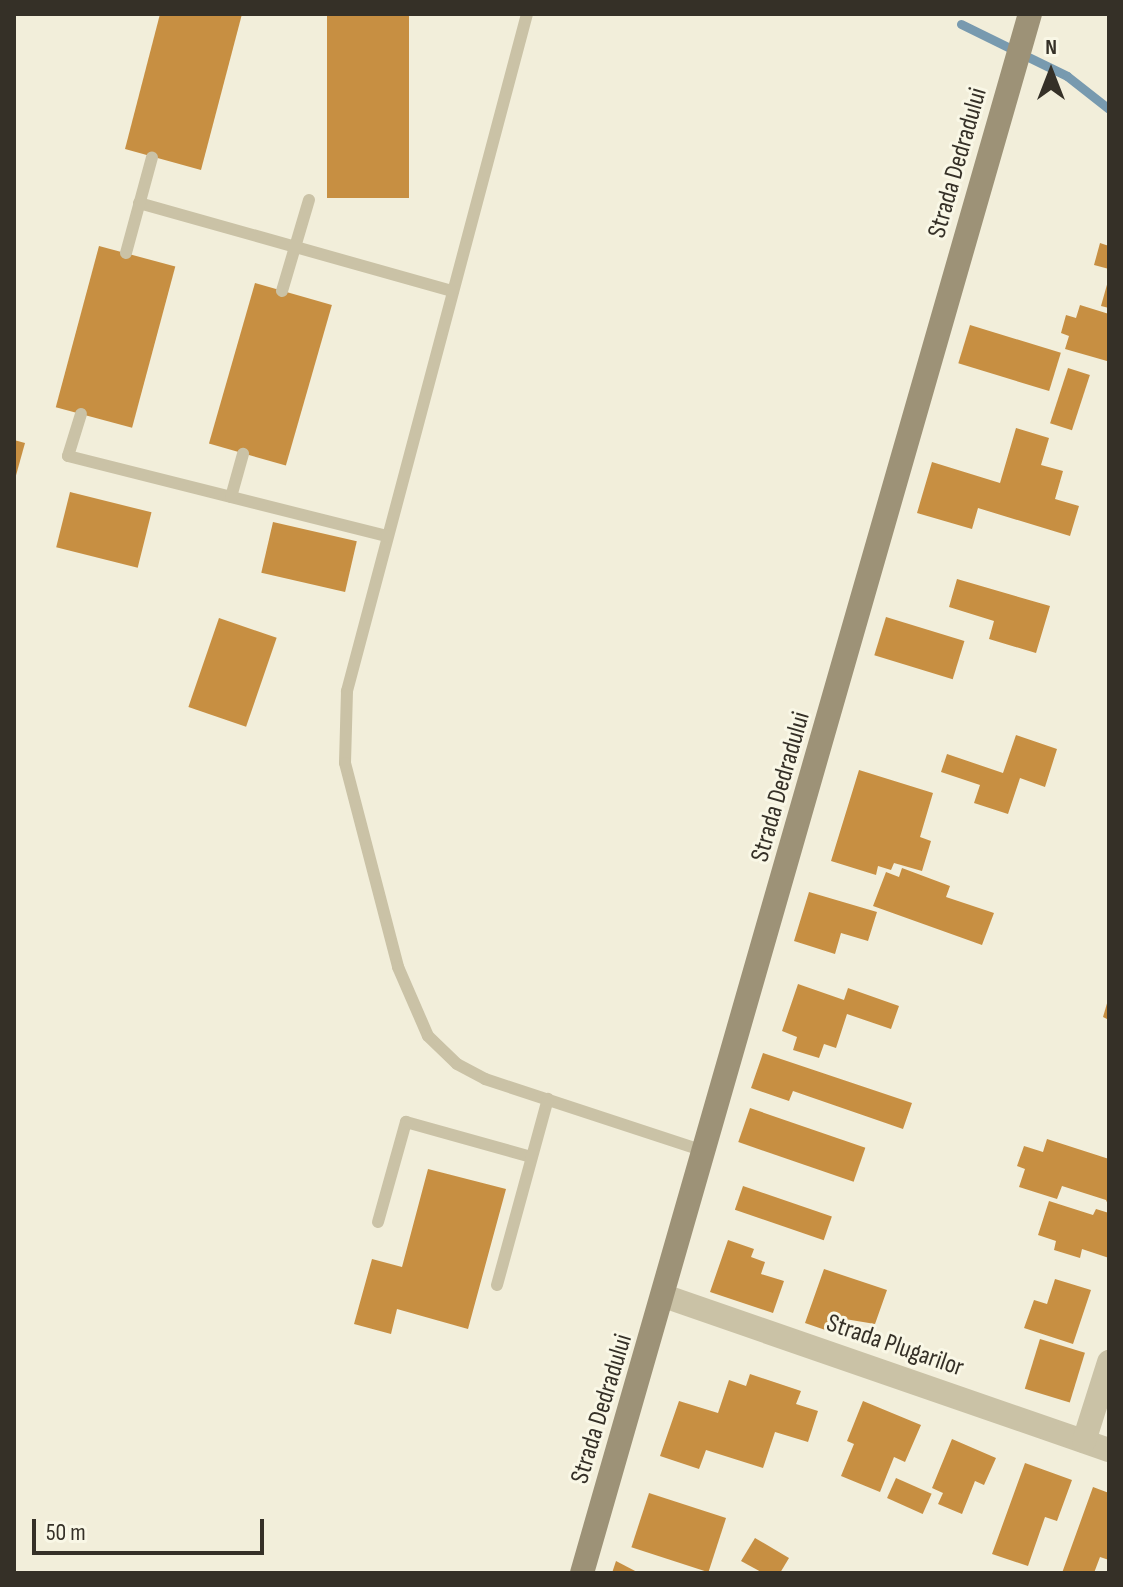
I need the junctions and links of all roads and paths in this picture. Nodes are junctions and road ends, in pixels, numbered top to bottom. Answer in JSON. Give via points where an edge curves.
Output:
{"nodes":[{"id":1,"x":527,"y":14,"type":"edge"},
{"id":2,"x":1027,"y":23,"type":"edge"},
{"id":3,"x":152,"y":157,"type":"dead end"},
{"id":4,"x":309,"y":200,"type":"dead end"},
{"id":5,"x":139,"y":203,"type":"junction"},
{"id":6,"x":296,"y":246,"type":"junction"},
{"id":7,"x":126,"y":253,"type":"dead end"},
{"id":8,"x":282,"y":291,"type":"dead end"},
{"id":9,"x":453,"y":291,"type":"junction"},
{"id":10,"x":81,"y":414,"type":"dead end"},
{"id":11,"x":243,"y":454,"type":"dead end"},
{"id":12,"x":231,"y":497,"type":"junction"},
{"id":13,"x":387,"y":536,"type":"junction"},
{"id":14,"x":548,"y":1099,"type":"junction"},
{"id":15,"x":707,"y":1152,"type":"junction"},
{"id":16,"x":531,"y":1157,"type":"junction"},
{"id":17,"x":378,"y":1222,"type":"dead end"},
{"id":18,"x":497,"y":1285,"type":"dead end"},
{"id":19,"x":664,"y":1296,"type":"junction"},
{"id":20,"x":1109,"y":1362,"type":"edge"},
{"id":21,"x":1084,"y":1441,"type":"junction"},
{"id":22,"x":1109,"y":1450,"type":"edge"},
{"id":23,"x":582,"y":1573,"type":"edge"}],
"edges":[{"from":1,"to":9,"type":"lane"},
{"from":2,"to":15,"type":"main road","name":"Strada Dedradului"},
{"from":3,"to":5,"type":"lane"},
{"from":4,"to":6,"type":"lane"},
{"from":5,"to":6,"type":"lane"},
{"from":5,"to":7,"type":"lane"},
{"from":6,"to":8,"type":"lane"},
{"from":6,"to":9,"type":"lane"},
{"from":9,"to":13,"type":"lane"},
{"from":10,"to":12,"type":"lane","via":[[68,456]]},
{"from":11,"to":12,"type":"lane"},
{"from":12,"to":13,"type":"lane"},
{"from":13,"to":14,"type":"lane","via":[[343,724],[356,812],[398,967],[416,1017],[442,1051],[485,1079]]},
{"from":14,"to":15,"type":"lane"},
{"from":14,"to":16,"type":"lane"},
{"from":15,"to":19,"type":"main road","name":"Strada Dedradului"},
{"from":16,"to":17,"type":"lane","via":[[406,1122]]},
{"from":16,"to":18,"type":"lane"},
{"from":19,"to":21,"type":"street","name":"Strada Plugarilor"},
{"from":19,"to":23,"type":"main road","name":"Strada Dedradului"},
{"from":20,"to":21,"type":"street"},
{"from":21,"to":22,"type":"street","name":"Strada Plugarilor"}]}
